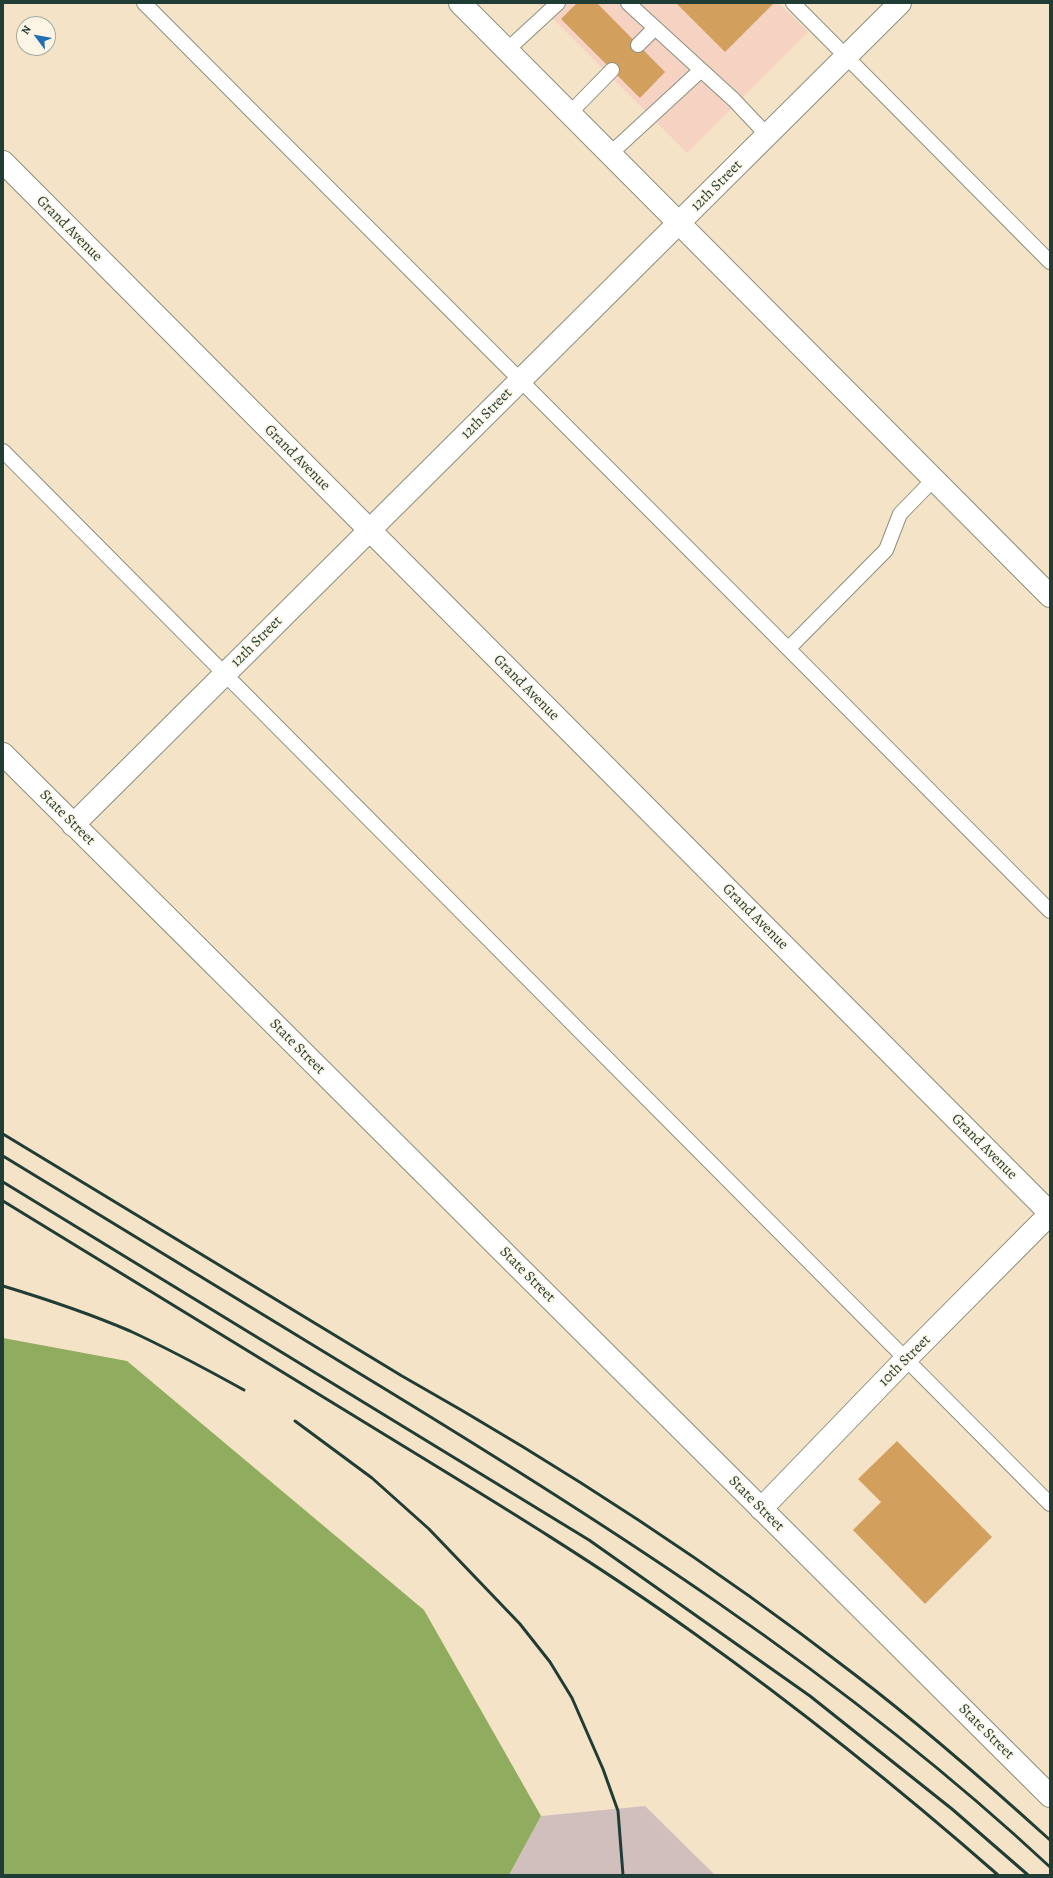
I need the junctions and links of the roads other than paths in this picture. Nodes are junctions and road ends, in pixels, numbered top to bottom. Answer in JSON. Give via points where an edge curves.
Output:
{"nodes":[{"id":1,"x":144,"y":3,"type":"edge"},
{"id":2,"x":460,"y":3,"type":"edge"},
{"id":3,"x":558,"y":3,"type":"edge"},
{"id":4,"x":628,"y":3,"type":"edge"},
{"id":5,"x":792,"y":3,"type":"edge"},
{"id":6,"x":900,"y":3,"type":"edge"},
{"id":7,"x":654,"y":28,"type":"junction"},
{"id":8,"x":638,"y":45,"type":"dead end"},
{"id":9,"x":508,"y":50,"type":"junction"},
{"id":10,"x":846,"y":57,"type":"junction"},
{"id":11,"x":612,"y":70,"type":"dead end"},
{"id":12,"x":701,"y":70,"type":"junction"},
{"id":13,"x":570,"y":113,"type":"junction"},
{"id":14,"x":767,"y":135,"type":"junction"},
{"id":15,"x":610,"y":154,"type":"junction"},
{"id":16,"x":3,"y":162,"type":"edge"},
{"id":17,"x":679,"y":223,"type":"junction"},
{"id":18,"x":1050,"y":262,"type":"edge"},
{"id":19,"x":521,"y":380,"type":"junction"},
{"id":20,"x":3,"y":451,"type":"edge"},
{"id":21,"x":934,"y":479,"type":"junction"},
{"id":22,"x":370,"y":531,"type":"junction"},
{"id":23,"x":1050,"y":596,"type":"edge"},
{"id":24,"x":789,"y":648,"type":"junction"},
{"id":25,"x":226,"y":674,"type":"junction"},
{"id":26,"x":3,"y":754,"type":"edge"},
{"id":27,"x":73,"y":825,"type":"junction"},
{"id":28,"x":1050,"y":911,"type":"edge"},
{"id":29,"x":1050,"y":1213,"type":"edge"},
{"id":30,"x":906,"y":1359,"type":"junction"},
{"id":31,"x":1050,"y":1504,"type":"edge"},
{"id":32,"x":762,"y":1509,"type":"junction"},
{"id":33,"x":1050,"y":1796,"type":"edge"}],
"edges":[{"from":1,"to":19,"type":"lane"},
{"from":2,"to":9,"type":"street"},
{"from":3,"to":9,"type":"lane"},
{"from":4,"to":7,"type":"lane"},
{"from":5,"to":10,"type":"lane"},
{"from":6,"to":10,"type":"street","name":"12th Street"},
{"from":7,"to":8,"type":"lane"},
{"from":7,"to":12,"type":"lane"},
{"from":9,"to":13,"type":"street"},
{"from":10,"to":14,"type":"street","name":"12th Street"},
{"from":10,"to":18,"type":"lane"},
{"from":11,"to":13,"type":"lane"},
{"from":12,"to":14,"type":"lane"},
{"from":12,"to":15,"type":"lane"},
{"from":13,"to":15,"type":"street"},
{"from":14,"to":17,"type":"street","name":"12th Street"},
{"from":15,"to":17,"type":"street"},
{"from":16,"to":22,"type":"street","name":"Grand Avenue"},
{"from":17,"to":19,"type":"street","name":"12th Street"},
{"from":17,"to":21,"type":"street"},
{"from":19,"to":22,"type":"street","name":"12th Street"},
{"from":19,"to":24,"type":"lane"},
{"from":20,"to":25,"type":"lane"},
{"from":21,"to":23,"type":"street"},
{"from":21,"to":24,"type":"lane","via":[[900,514],[886,550]]},
{"from":22,"to":25,"type":"street","name":"12th Street"},
{"from":22,"to":29,"type":"street","name":"Grand Avenue"},
{"from":24,"to":28,"type":"lane"},
{"from":25,"to":27,"type":"street","name":"12th Street"},
{"from":25,"to":30,"type":"lane"},
{"from":26,"to":27,"type":"street","name":"State Street"},
{"from":27,"to":32,"type":"street","name":"State Street"},
{"from":29,"to":30,"type":"street","name":"10th Street"},
{"from":30,"to":31,"type":"lane"},
{"from":30,"to":32,"type":"street","name":"10th Street"},
{"from":32,"to":33,"type":"street","name":"State Street"}]}
